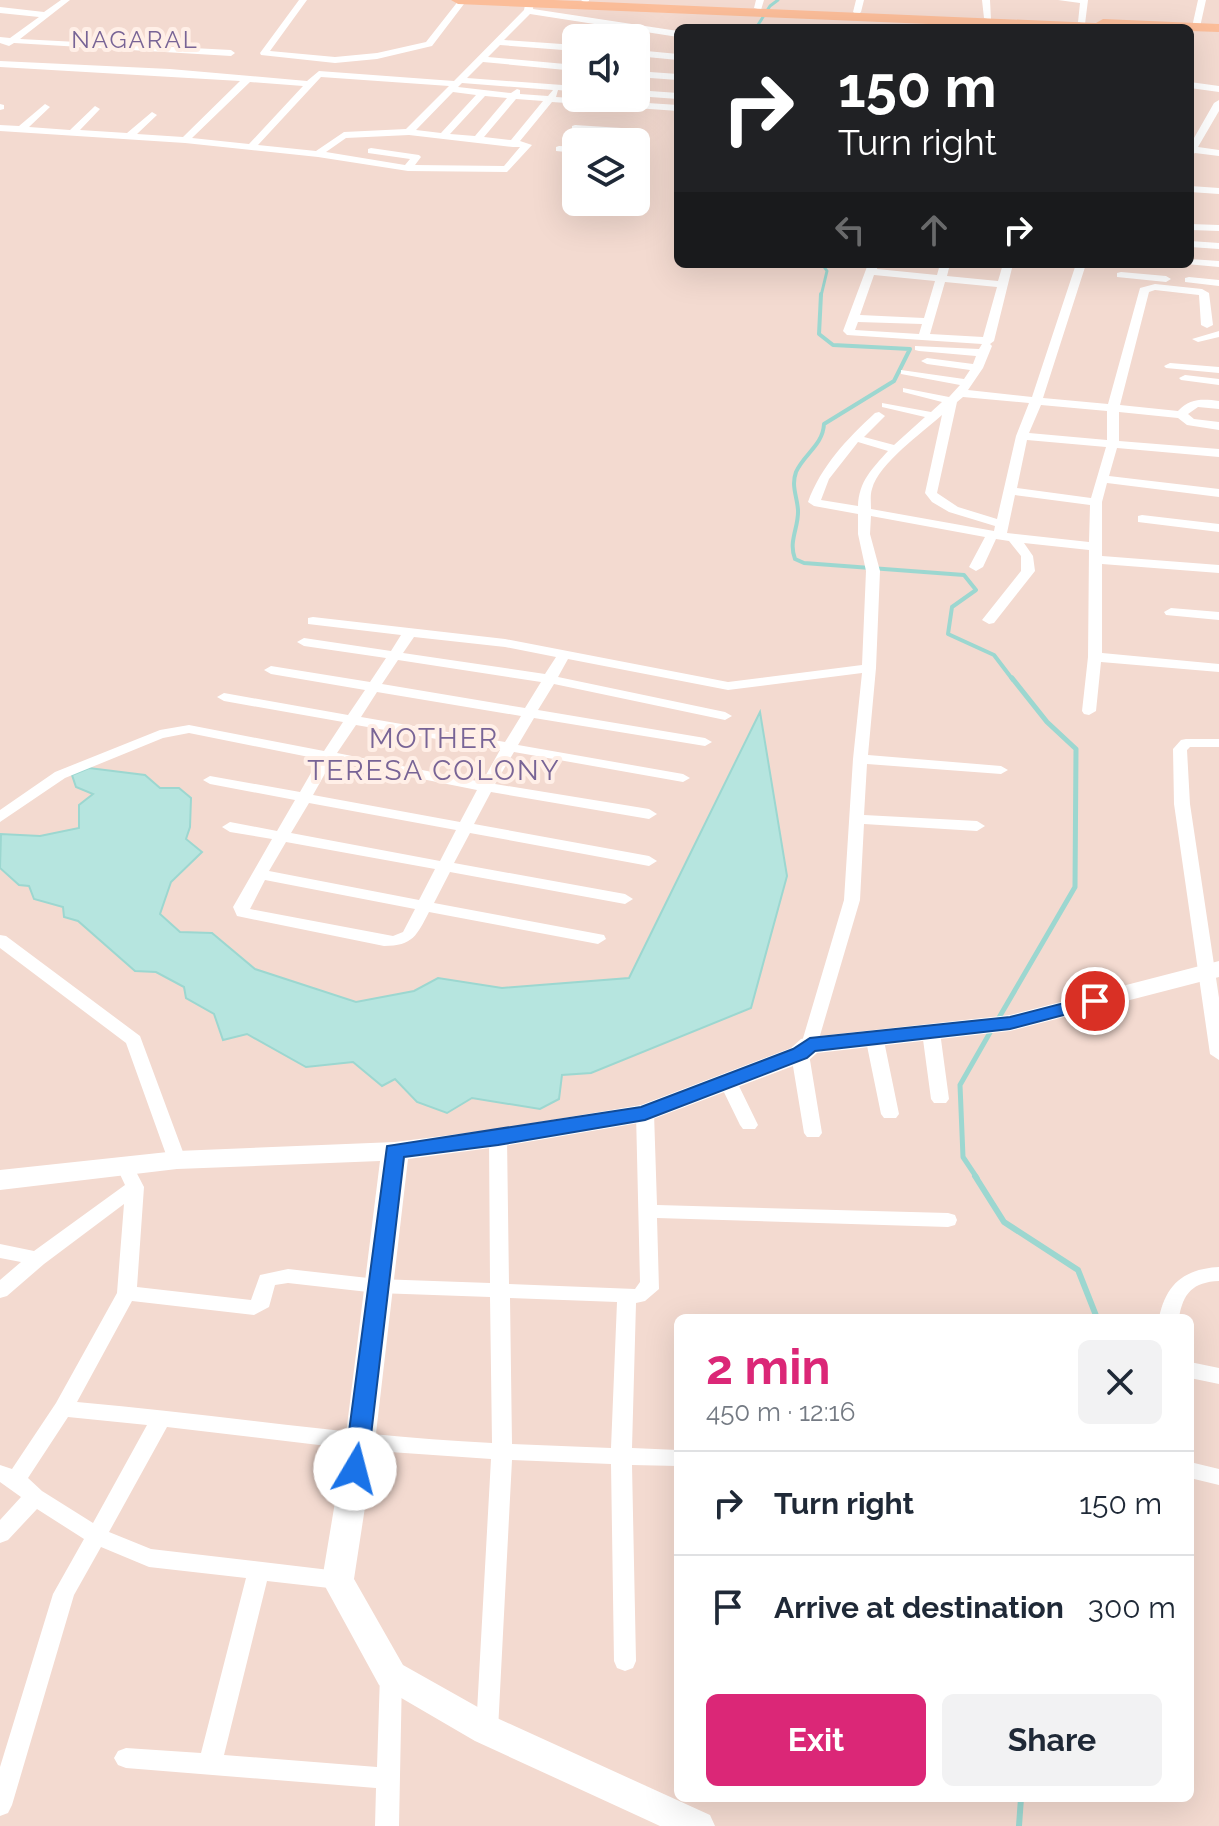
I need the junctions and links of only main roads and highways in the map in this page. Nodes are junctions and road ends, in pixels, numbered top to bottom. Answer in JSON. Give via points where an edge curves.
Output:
{"nodes":[{"id":1,"x":461,"y":0,"type":"edge"},
{"id":2,"x":562,"y":0,"type":"edge"},
{"id":3,"x":585,"y":0,"type":"edge"},
{"id":4,"x":529,"y":5,"type":"edge"},
{"id":5,"x":859,"y":6,"type":"edge"},
{"id":6,"x":765,"y":8,"type":"edge"},
{"id":7,"x":1040,"y":24,"type":"edge"},
{"id":8,"x":1114,"y":24,"type":"edge"},
{"id":9,"x":1194,"y":29,"type":"edge"},
{"id":10,"x":1219,"y":30,"type":"edge"},
{"id":11,"x":1214,"y":970,"type":"edge"},
{"id":12,"x":395,"y":1151,"type":"junction"},
{"id":13,"x":0,"y":1180,"type":"edge"},
{"id":14,"x":697,"y":1826,"type":"edge"}],
"edges":[{"from":1,"to":4,"type":"main road"},
{"from":2,"to":3,"type":"main road"},
{"from":3,"to":6,"type":"main road"},
{"from":4,"to":6,"type":"main road"},
{"from":5,"to":6,"type":"main road"},
{"from":5,"to":7,"type":"main road"},
{"from":6,"to":7,"type":"main road"},
{"from":7,"to":8,"type":"main road"},
{"from":9,"to":10,"type":"main road"},
{"from":11,"to":12,"type":"main road","via":[[1010,1023],[874,1036],[805,1049],[645,1113]]},
{"from":12,"to":13,"type":"main road","via":[[177,1160],[130,1177]]},
{"from":12,"to":14,"type":"main road","via":[[338,1580],[391,1675],[487,1730]]}]}
